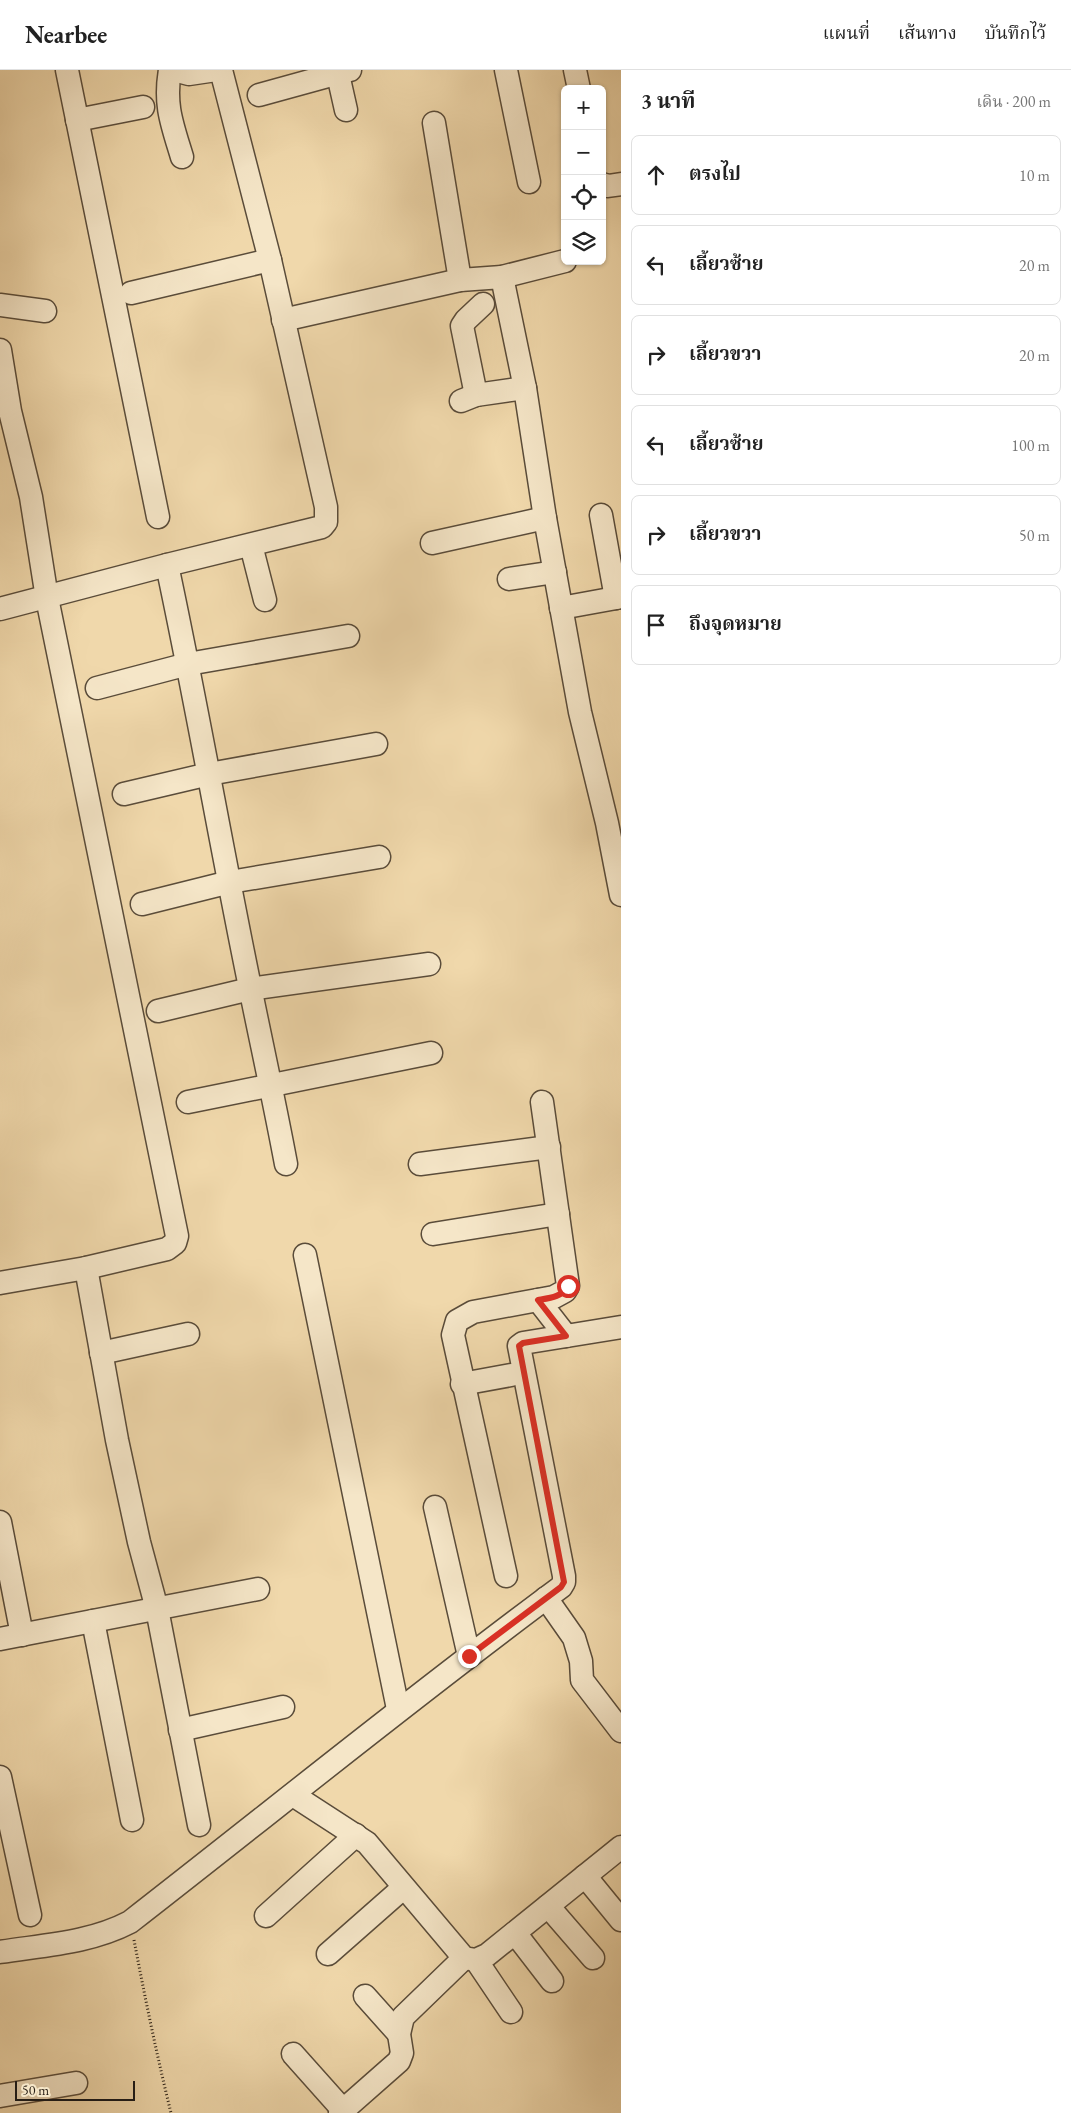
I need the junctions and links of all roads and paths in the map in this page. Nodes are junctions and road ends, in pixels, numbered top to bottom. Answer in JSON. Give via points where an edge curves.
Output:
{"nodes":[{"id":1,"x":67,"y":70,"type":"edge"},
{"id":2,"x":170,"y":70,"type":"edge"},
{"id":3,"x":174,"y":70,"type":"edge"},
{"id":4,"x":216,"y":70,"type":"edge"},
{"id":5,"x":221,"y":70,"type":"edge"},
{"id":6,"x":506,"y":70,"type":"edge"},
{"id":7,"x":575,"y":70,"type":"edge"},
{"id":8,"x":342,"y":71,"type":"edge"},
{"id":9,"x":578,"y":85,"type":"edge"},
{"id":10,"x":259,"y":95,"type":"dead end"},
{"id":11,"x":143,"y":107,"type":"dead end"},
{"id":12,"x":346,"y":110,"type":"dead end"},
{"id":13,"x":77,"y":120,"type":"junction"},
{"id":14,"x":434,"y":123,"type":"dead end"},
{"id":15,"x":182,"y":157,"type":"dead end"},
{"id":16,"x":529,"y":182,"type":"dead end"},
{"id":17,"x":621,"y":184,"type":"edge"},
{"id":18,"x":606,"y":185,"type":"edge"},
{"id":19,"x":270,"y":260,"type":"junction"},
{"id":20,"x":561,"y":262,"type":"edge"},
{"id":21,"x":502,"y":277,"type":"junction"},
{"id":22,"x":460,"y":280,"type":"junction"},
{"id":23,"x":131,"y":293,"type":"dead end"},
{"id":24,"x":483,"y":304,"type":"dead end"},
{"id":25,"x":0,"y":305,"type":"edge"},
{"id":26,"x":45,"y":311,"type":"dead end"},
{"id":27,"x":283,"y":320,"type":"junction"},
{"id":28,"x":0,"y":350,"type":"edge"},
{"id":29,"x":526,"y":388,"type":"junction"},
{"id":30,"x":601,"y":514,"type":"dead end"},
{"id":31,"x":158,"y":517,"type":"dead end"},
{"id":32,"x":545,"y":518,"type":"junction"},
{"id":33,"x":432,"y":543,"type":"dead end"},
{"id":34,"x":251,"y":545,"type":"junction"},
{"id":35,"x":167,"y":565,"type":"junction"},
{"id":36,"x":555,"y":572,"type":"junction"},
{"id":37,"x":509,"y":580,"type":"dead end"},
{"id":38,"x":47,"y":598,"type":"junction"},
{"id":39,"x":619,"y":598,"type":"edge"},
{"id":40,"x":266,"y":600,"type":"dead end"},
{"id":41,"x":561,"y":608,"type":"junction"},
{"id":42,"x":0,"y":610,"type":"edge"},
{"id":43,"x":348,"y":636,"type":"dead end"},
{"id":44,"x":188,"y":664,"type":"junction"},
{"id":45,"x":97,"y":688,"type":"dead end"},
{"id":46,"x":376,"y":744,"type":"dead end"},
{"id":47,"x":209,"y":774,"type":"junction"},
{"id":48,"x":124,"y":794,"type":"dead end"},
{"id":49,"x":379,"y":857,"type":"dead end"},
{"id":50,"x":230,"y":882,"type":"junction"},
{"id":51,"x":621,"y":895,"type":"edge"},
{"id":52,"x":142,"y":904,"type":"dead end"},
{"id":53,"x":429,"y":964,"type":"dead end"},
{"id":54,"x":250,"y":989,"type":"junction"},
{"id":55,"x":158,"y":1010,"type":"dead end"},
{"id":56,"x":431,"y":1053,"type":"dead end"},
{"id":57,"x":272,"y":1084,"type":"junction"},
{"id":58,"x":188,"y":1102,"type":"dead end"},
{"id":59,"x":542,"y":1102,"type":"dead end"},
{"id":60,"x":549,"y":1147,"type":"junction"},
{"id":61,"x":286,"y":1164,"type":"dead end"},
{"id":62,"x":420,"y":1164,"type":"dead end"},
{"id":63,"x":558,"y":1214,"type":"junction"},
{"id":64,"x":433,"y":1234,"type":"dead end"},
{"id":65,"x":305,"y":1255,"type":"dead end"},
{"id":66,"x":86,"y":1268,"type":"junction"},
{"id":67,"x":0,"y":1282,"type":"edge"},
{"id":68,"x":538,"y":1300,"type":"junction"},
{"id":69,"x":621,"y":1327,"type":"edge"},
{"id":70,"x":188,"y":1334,"type":"dead end"},
{"id":71,"x":566,"y":1336,"type":"junction"},
{"id":72,"x":101,"y":1353,"type":"junction"},
{"id":73,"x":511,"y":1375,"type":"dead end"},
{"id":74,"x":462,"y":1384,"type":"junction"},
{"id":75,"x":435,"y":1507,"type":"dead end"},
{"id":76,"x":0,"y":1522,"type":"edge"},
{"id":77,"x":506,"y":1576,"type":"dead end"},
{"id":78,"x":258,"y":1589,"type":"dead end"},
{"id":79,"x":546,"y":1598,"type":"junction"},
{"id":80,"x":157,"y":1609,"type":"junction"},
{"id":81,"x":93,"y":1621,"type":"junction"},
{"id":82,"x":11,"y":1637,"type":"edge"},
{"id":83,"x":469,"y":1656,"type":"junction"},
{"id":84,"x":283,"y":1707,"type":"dead end"},
{"id":85,"x":398,"y":1709,"type":"junction"},
{"id":86,"x":180,"y":1730,"type":"junction"},
{"id":87,"x":621,"y":1731,"type":"edge"},
{"id":88,"x":0,"y":1777,"type":"edge"},
{"id":89,"x":294,"y":1794,"type":"junction"},
{"id":90,"x":132,"y":1820,"type":"dead end"},
{"id":91,"x":199,"y":1825,"type":"dead end"},
{"id":92,"x":356,"y":1835,"type":"junction"},
{"id":93,"x":620,"y":1848,"type":"edge"},
{"id":94,"x":10,"y":1871,"type":"edge"},
{"id":95,"x":585,"y":1876,"type":"junction"},
{"id":96,"x":403,"y":1888,"type":"junction"},
{"id":97,"x":548,"y":1906,"type":"junction"},
{"id":98,"x":30,"y":1915,"type":"dead end"},
{"id":99,"x":266,"y":1916,"type":"dead end"},
{"id":100,"x":621,"y":1920,"type":"edge"},
{"id":101,"x":130,"y":1922,"type":"junction"},
{"id":102,"x":515,"y":1933,"type":"junction"},
{"id":103,"x":0,"y":1952,"type":"edge"},
{"id":104,"x":328,"y":1954,"type":"dead end"},
{"id":105,"x":593,"y":1958,"type":"dead end"},
{"id":106,"x":470,"y":1959,"type":"junction"},
{"id":107,"x":552,"y":1981,"type":"dead end"},
{"id":108,"x":365,"y":1996,"type":"dead end"},
{"id":109,"x":511,"y":2012,"type":"dead end"},
{"id":110,"x":399,"y":2034,"type":"junction"},
{"id":111,"x":294,"y":2054,"type":"dead end"},
{"id":112,"x":76,"y":2083,"type":"dead end"},
{"id":113,"x":0,"y":2096,"type":"edge"},
{"id":114,"x":342,"y":2111,"type":"edge"},
{"id":115,"x":171,"y":2113,"type":"edge"}],
"edges":[{"from":1,"to":13,"type":"street"},
{"from":2,"to":15,"type":"street","via":[[168,110]]},
{"from":3,"to":4,"type":"street","via":[[189,74]]},
{"from":5,"to":19,"type":"street"},
{"from":6,"to":16,"type":"street"},
{"from":7,"to":9,"type":"street"},
{"from":8,"to":10,"type":"street"},
{"from":8,"to":12,"type":"street"},
{"from":11,"to":13,"type":"street"},
{"from":13,"to":31,"type":"street"},
{"from":14,"to":22,"type":"street"},
{"from":17,"to":18,"type":"street"},
{"from":19,"to":23,"type":"street"},
{"from":19,"to":27,"type":"street"},
{"from":20,"to":21,"type":"street"},
{"from":21,"to":22,"type":"street"},
{"from":21,"to":29,"type":"street"},
{"from":22,"to":27,"type":"street"},
{"from":24,"to":29,"type":"street","via":[[462,326],[469,398]]},
{"from":25,"to":26,"type":"street"},
{"from":27,"to":34,"type":"street","via":[[327,516],[322,527]]},
{"from":28,"to":38,"type":"street","via":[[10,410],[31,497]]},
{"from":29,"to":32,"type":"street"},
{"from":30,"to":39,"type":"street"},
{"from":32,"to":33,"type":"street"},
{"from":32,"to":36,"type":"street"},
{"from":34,"to":35,"type":"street"},
{"from":34,"to":40,"type":"street"},
{"from":35,"to":38,"type":"street"},
{"from":35,"to":44,"type":"street"},
{"from":36,"to":37,"type":"street"},
{"from":36,"to":41,"type":"street"},
{"from":38,"to":42,"type":"street"},
{"from":38,"to":66,"type":"street","via":[[177,1236],[175,1243],[167,1249]]},
{"from":39,"to":41,"type":"street"},
{"from":41,"to":51,"type":"street","via":[[580,712]]},
{"from":43,"to":44,"type":"street"},
{"from":44,"to":45,"type":"street"},
{"from":44,"to":47,"type":"street"},
{"from":46,"to":47,"type":"street"},
{"from":47,"to":48,"type":"street"},
{"from":47,"to":50,"type":"street"},
{"from":49,"to":50,"type":"street"},
{"from":50,"to":52,"type":"street"},
{"from":50,"to":54,"type":"street"},
{"from":53,"to":54,"type":"street"},
{"from":54,"to":55,"type":"street"},
{"from":54,"to":57,"type":"street"},
{"from":56,"to":57,"type":"street"},
{"from":57,"to":58,"type":"street"},
{"from":57,"to":61,"type":"street"},
{"from":59,"to":60,"type":"street"},
{"from":60,"to":62,"type":"street"},
{"from":60,"to":63,"type":"street"},
{"from":63,"to":64,"type":"street"},
{"from":63,"to":68,"type":"street","via":[[568,1286],[554,1298]]},
{"from":65,"to":85,"type":"street"},
{"from":66,"to":67,"type":"street"},
{"from":66,"to":72,"type":"street"},
{"from":68,"to":71,"type":"street"},
{"from":68,"to":74,"type":"street","via":[[473,1312],[457,1321],[453,1335]]},
{"from":69,"to":71,"type":"street"},
{"from":70,"to":72,"type":"street"},
{"from":71,"to":79,"type":"street","via":[[519,1346],[564,1576],[561,1587]]},
{"from":72,"to":80,"type":"street","via":[[139,1542]]},
{"from":73,"to":74,"type":"street"},
{"from":74,"to":77,"type":"street"},
{"from":75,"to":83,"type":"street"},
{"from":76,"to":82,"type":"street"},
{"from":78,"to":80,"type":"street"},
{"from":79,"to":83,"type":"street"},
{"from":79,"to":87,"type":"street","via":[[574,1638],[582,1680]]},
{"from":80,"to":81,"type":"street"},
{"from":80,"to":86,"type":"street"},
{"from":81,"to":82,"type":"street"},
{"from":81,"to":90,"type":"street"},
{"from":83,"to":85,"type":"street"},
{"from":84,"to":86,"type":"street"},
{"from":85,"to":89,"type":"street"},
{"from":86,"to":91,"type":"street"},
{"from":88,"to":94,"type":"street"},
{"from":89,"to":92,"type":"street"},
{"from":89,"to":101,"type":"street"},
{"from":92,"to":96,"type":"street","via":[[367,1843]]},
{"from":92,"to":99,"type":"street"},
{"from":93,"to":95,"type":"street"},
{"from":94,"to":98,"type":"street"},
{"from":95,"to":97,"type":"street"},
{"from":95,"to":100,"type":"street"},
{"from":96,"to":104,"type":"street"},
{"from":96,"to":106,"type":"street"},
{"from":97,"to":102,"type":"street"},
{"from":97,"to":105,"type":"street"},
{"from":101,"to":103,"type":"street","via":[[94,1938]]},
{"from":101,"to":115,"type":"path"},
{"from":102,"to":106,"type":"street","via":[[487,1955]]},
{"from":102,"to":107,"type":"street"},
{"from":106,"to":109,"type":"street"},
{"from":106,"to":110,"type":"street","via":[[403,2017]]},
{"from":108,"to":110,"type":"street"},
{"from":110,"to":114,"type":"street","via":[[402,2053],[399,2061]]},
{"from":111,"to":114,"type":"street"},
{"from":112,"to":113,"type":"street"}]}
